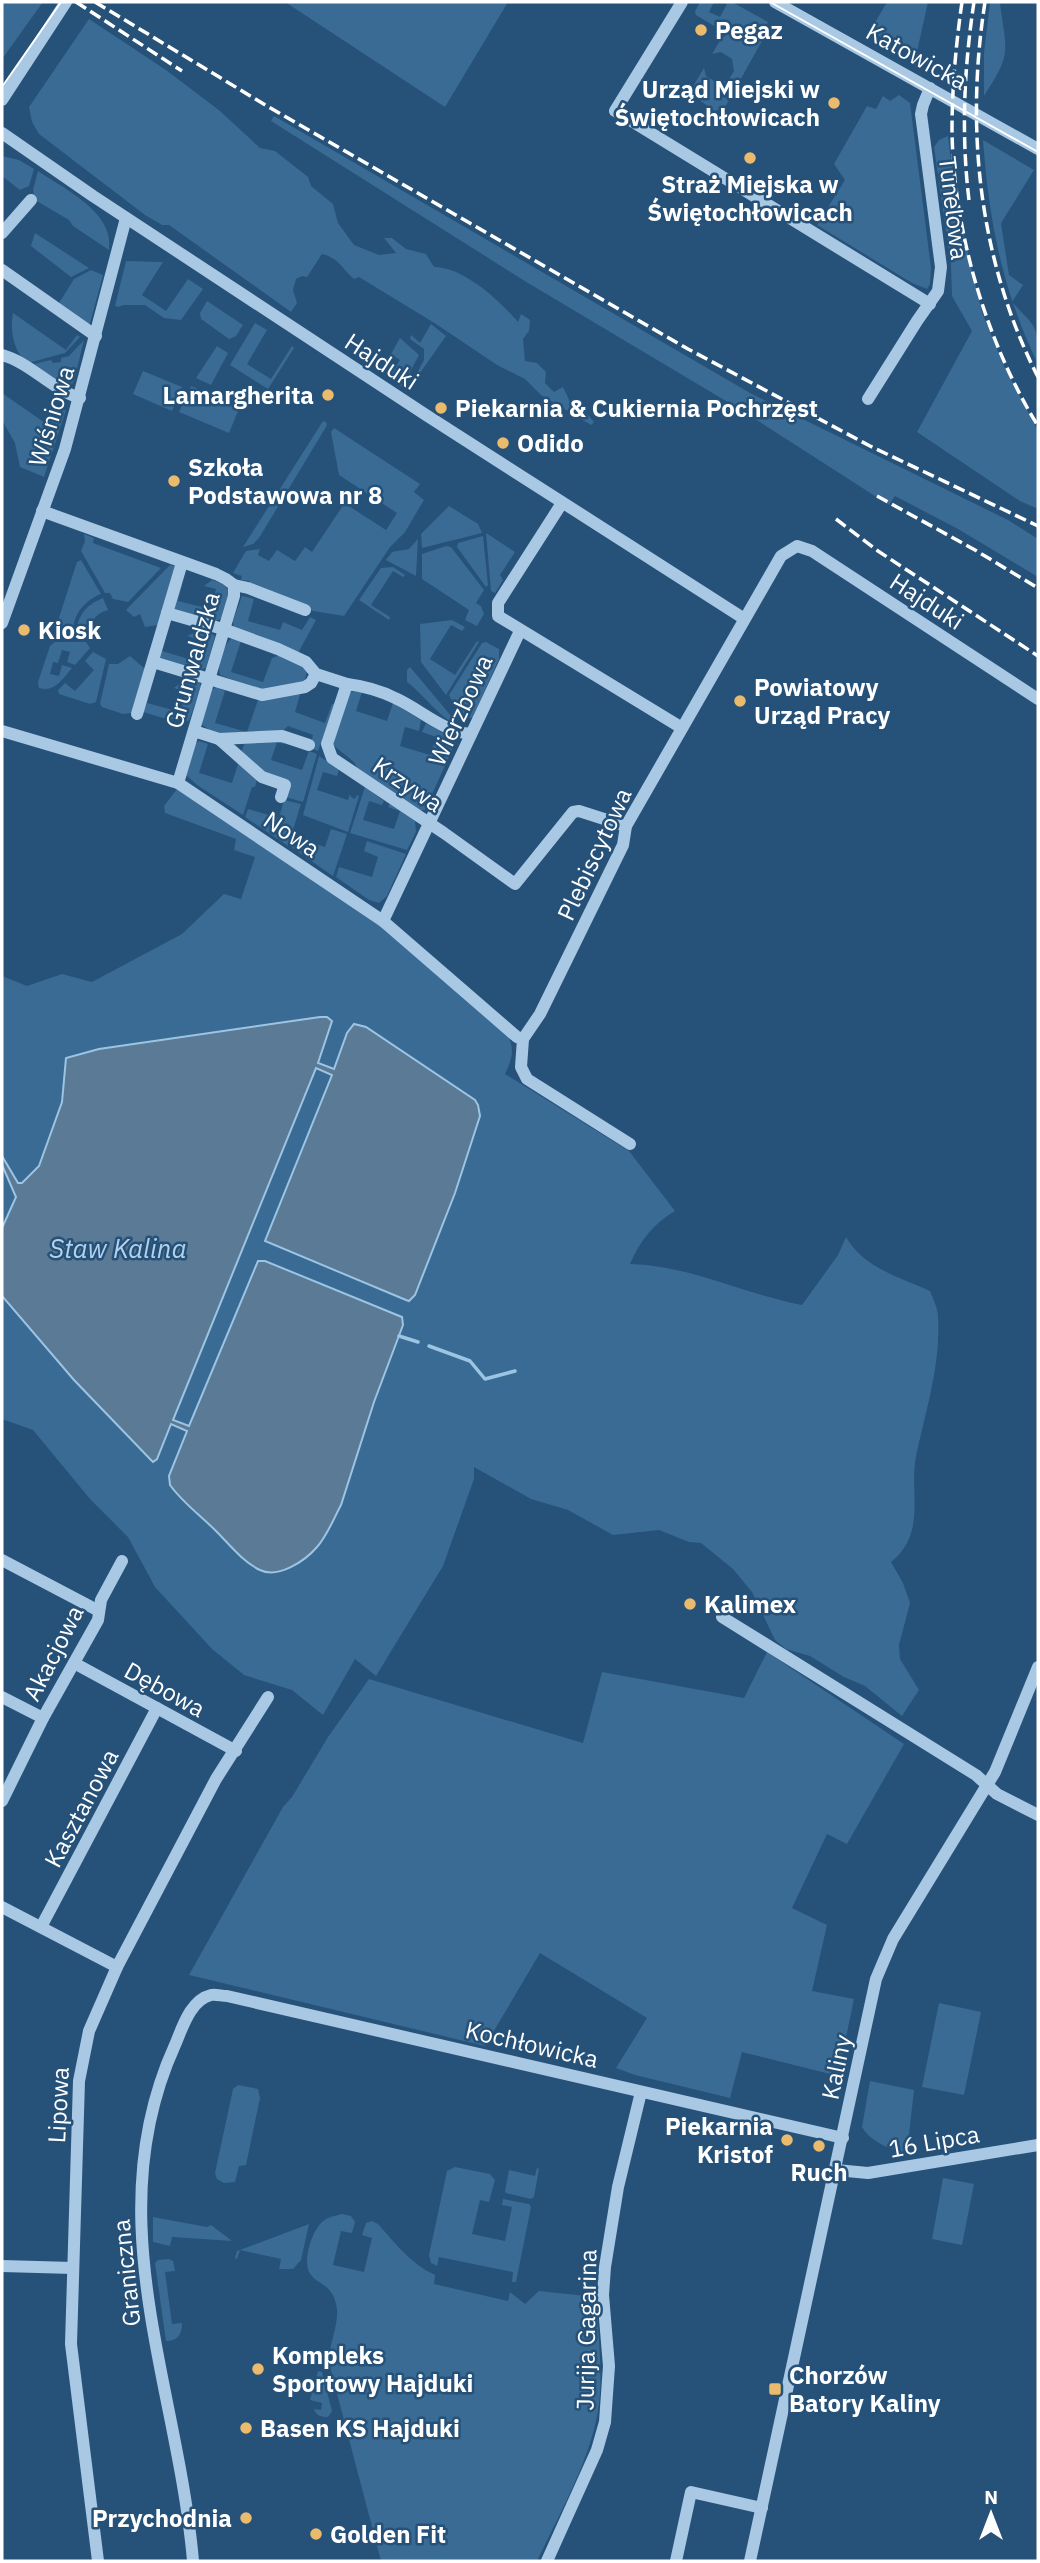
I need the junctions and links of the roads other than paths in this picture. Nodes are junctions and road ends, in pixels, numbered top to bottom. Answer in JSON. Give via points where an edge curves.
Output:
{"nodes":[{"id":1,"x":66,"y":2,"type":"edge"},
{"id":2,"x":682,"y":2,"type":"edge"},
{"id":3,"x":775,"y":2,"type":"edge"},
{"id":4,"x":930,"y":88,"type":"junction"},
{"id":5,"x":2,"y":100,"type":"edge"},
{"id":6,"x":2,"y":133,"type":"edge"},
{"id":7,"x":1038,"y":149,"type":"edge"},
{"id":8,"x":31,"y":200,"type":"dead end"},
{"id":9,"x":126,"y":218,"type":"junction"},
{"id":10,"x":2,"y":233,"type":"edge"},
{"id":11,"x":2,"y":270,"type":"edge"},
{"id":12,"x":930,"y":304,"type":"junction"},
{"id":13,"x":96,"y":336,"type":"junction"},
{"id":14,"x":2,"y":355,"type":"edge"},
{"id":15,"x":79,"y":398,"type":"junction"},
{"id":16,"x":868,"y":399,"type":"dead end"},
{"id":17,"x":562,"y":503,"type":"junction"},
{"id":18,"x":42,"y":511,"type":"junction"},
{"id":19,"x":790,"y":548,"type":"joint"},
{"id":20,"x":181,"y":566,"type":"dead end"},
{"id":21,"x":234,"y":585,"type":"junction"},
{"id":22,"x":305,"y":610,"type":"dead end"},
{"id":23,"x":167,"y":613,"type":"junction"},
{"id":24,"x":743,"y":618,"type":"junction"},
{"id":25,"x":2,"y":623,"type":"edge"},
{"id":26,"x":223,"y":629,"type":"junction"},
{"id":27,"x":520,"y":631,"type":"junction"},
{"id":28,"x":153,"y":662,"type":"junction"},
{"id":29,"x":316,"y":674,"type":"junction"},
{"id":30,"x":210,"y":678,"type":"junction"},
{"id":31,"x":347,"y":684,"type":"junction"},
{"id":32,"x":1038,"y":699,"type":"edge"},
{"id":33,"x":137,"y":714,"type":"dead end"},
{"id":34,"x":682,"y":728,"type":"junction"},
{"id":35,"x":2,"y":730,"type":"edge"},
{"id":36,"x":194,"y":731,"type":"junction"},
{"id":37,"x":471,"y":734,"type":"junction"},
{"id":38,"x":219,"y":739,"type":"junction"},
{"id":39,"x":309,"y":745,"type":"dead end"},
{"id":40,"x":178,"y":783,"type":"junction"},
{"id":41,"x":281,"y":797,"type":"dead end"},
{"id":42,"x":429,"y":824,"type":"junction"},
{"id":43,"x":625,"y":826,"type":"junction"},
{"id":44,"x":383,"y":920,"type":"junction"},
{"id":45,"x":523,"y":1039,"type":"junction"},
{"id":46,"x":630,"y":1144,"type":"dead end"},
{"id":47,"x":2,"y":1560,"type":"edge"},
{"id":48,"x":122,"y":1561,"type":"dead end"},
{"id":49,"x":99,"y":1611,"type":"junction"},
{"id":50,"x":722,"y":1617,"type":"dead end"},
{"id":51,"x":74,"y":1663,"type":"junction"},
{"id":52,"x":1038,"y":1668,"type":"edge"},
{"id":53,"x":2,"y":1697,"type":"edge"},
{"id":54,"x":268,"y":1697,"type":"dead end"},
{"id":55,"x":157,"y":1707,"type":"junction"},
{"id":56,"x":43,"y":1718,"type":"junction"},
{"id":57,"x":236,"y":1751,"type":"junction"},
{"id":58,"x":8,"y":1775,"type":"edge"},
{"id":59,"x":988,"y":1785,"type":"junction"},
{"id":60,"x":2,"y":1801,"type":"edge"},
{"id":61,"x":1038,"y":1815,"type":"edge"},
{"id":62,"x":2,"y":1907,"type":"edge"},
{"id":63,"x":41,"y":1927,"type":"junction"},
{"id":64,"x":117,"y":1967,"type":"junction"},
{"id":65,"x":210,"y":1995,"type":"joint"},
{"id":66,"x":641,"y":2092,"type":"junction"},
{"id":67,"x":843,"y":2138,"type":"junction"},
{"id":68,"x":1038,"y":2145,"type":"edge"},
{"id":69,"x":836,"y":2170,"type":"junction"},
{"id":70,"x":2,"y":2266,"type":"edge"},
{"id":71,"x":74,"y":2268,"type":"junction"},
{"id":72,"x":762,"y":2508,"type":"junction"},
{"id":73,"x":98,"y":2561,"type":"edge"},
{"id":74,"x":193,"y":2561,"type":"edge"},
{"id":75,"x":547,"y":2561,"type":"edge"},
{"id":76,"x":676,"y":2561,"type":"edge"},
{"id":77,"x":750,"y":2561,"type":"edge"}],
"edges":[{"from":1,"to":5,"type":"street"},
{"from":2,"to":12,"type":"street","via":[[615,111]]},
{"from":3,"to":4,"type":"street","name":"Katowicka"},
{"from":4,"to":7,"type":"street","name":"Katowicka"},
{"from":4,"to":12,"type":"street","name":"Tunelowa","via":[[921,114],[941,267],[938,291]]},
{"from":6,"to":9,"type":"street","name":"Hajduki"},
{"from":8,"to":10,"type":"street"},
{"from":9,"to":13,"type":"street","name":"Wiśniowa"},
{"from":9,"to":17,"type":"street","name":"Hajduki"},
{"from":11,"to":13,"type":"street"},
{"from":12,"to":16,"type":"street","name":"Tunelowa"},
{"from":13,"to":15,"type":"street","name":"Wiśniowa"},
{"from":14,"to":15,"type":"street"},
{"from":15,"to":18,"type":"street","name":"Wiśniowa"},
{"from":17,"to":24,"type":"street","name":"Hajduki"},
{"from":17,"to":27,"type":"street","via":[[496,608],[498,616]]},
{"from":18,"to":21,"type":"street","name":"Grunwaldzka","via":[[216,574]]},
{"from":18,"to":25,"type":"street","name":"Wiśniowa"},
{"from":19,"to":24,"type":"street","name":"Plebiscytowa","via":[[777,561]]},
{"from":19,"to":32,"type":"street","name":"Hajduki","via":[[813,551]]},
{"from":20,"to":23,"type":"street"},
{"from":21,"to":22,"type":"street"},
{"from":21,"to":26,"type":"street","name":"Grunwaldzka"},
{"from":23,"to":26,"type":"street"},
{"from":23,"to":28,"type":"street"},
{"from":24,"to":34,"type":"street","name":"Plebiscytowa"},
{"from":26,"to":29,"type":"street","via":[[288,653],[312,666]]},
{"from":26,"to":30,"type":"street","name":"Grunwaldzka"},
{"from":27,"to":34,"type":"street"},
{"from":27,"to":37,"type":"street","name":"Wierzbowa"},
{"from":28,"to":30,"type":"street"},
{"from":28,"to":33,"type":"street"},
{"from":29,"to":30,"type":"street","via":[[305,687],[262,695]]},
{"from":29,"to":31,"type":"street"},
{"from":30,"to":36,"type":"street","name":"Grunwaldzka"},
{"from":31,"to":37,"type":"street","via":[[395,697],[449,728]]},
{"from":31,"to":42,"type":"street","name":"Krzywa","via":[[328,737],[332,758]]},
{"from":34,"to":43,"type":"street","name":"Plebiscytowa"},
{"from":35,"to":40,"type":"street","name":"Nowa"},
{"from":36,"to":38,"type":"street"},
{"from":36,"to":40,"type":"street","name":"Grunwaldzka"},
{"from":37,"to":42,"type":"street","name":"Wierzbowa"},
{"from":38,"to":39,"type":"street","via":[[282,736]]},
{"from":38,"to":41,"type":"street","via":[[262,777],[285,785]]},
{"from":40,"to":44,"type":"street","name":"Nowa"},
{"from":42,"to":43,"type":"street","name":"Krzywa","via":[[515,884],[573,812]]},
{"from":42,"to":44,"type":"street","name":"Wierzbowa"},
{"from":43,"to":45,"type":"street","name":"Plebiscytowa","via":[[623,845],[540,1014]]},
{"from":44,"to":45,"type":"street","name":"Nowa"},
{"from":45,"to":46,"type":"street","via":[[521,1068],[527,1079]]},
{"from":47,"to":49,"type":"street"},
{"from":48,"to":49,"type":"street","name":"Akacjowa"},
{"from":49,"to":51,"type":"street","name":"Akacjowa"},
{"from":50,"to":59,"type":"street"},
{"from":51,"to":55,"type":"street","name":"Dębowa"},
{"from":51,"to":56,"type":"street","name":"Akacjowa"},
{"from":52,"to":59,"type":"street","name":"Kaliny"},
{"from":53,"to":56,"type":"street"},
{"from":54,"to":57,"type":"street","name":"Lipowa"},
{"from":55,"to":57,"type":"street","name":"Dębowa"},
{"from":55,"to":63,"type":"street","name":"Kasztanowa"},
{"from":56,"to":58,"type":"street","name":"Akacjowa"},
{"from":57,"to":64,"type":"street","name":"Lipowa","via":[[216,1779]]},
{"from":58,"to":60,"type":"street","name":"Akacjowa"},
{"from":59,"to":61,"type":"street"},
{"from":59,"to":67,"type":"street","name":"Kaliny","via":[[893,1940],[876,1979]]},
{"from":62,"to":63,"type":"street"},
{"from":63,"to":64,"type":"street"},
{"from":64,"to":71,"type":"street","name":"Lipowa","via":[[93,2017],[81,2066]]},
{"from":65,"to":66,"type":"street","name":"Kochłowicka"},
{"from":65,"to":74,"type":"street","name":"Graniczna","via":[[195,2005],[166,2064],[154,2101],[140,2192],[148,2304]]},
{"from":66,"to":67,"type":"street","name":"Kochłowicka"},
{"from":66,"to":75,"type":"street","name":"Jurija Gagarina","via":[[605,2267],[609,2366],[605,2422]]},
{"from":67,"to":69,"type":"street","name":"Kaliny"},
{"from":68,"to":69,"type":"street","name":"16 Lipca","via":[[868,2173]]},
{"from":69,"to":72,"type":"street","name":"Kaliny"},
{"from":70,"to":71,"type":"street"},
{"from":71,"to":73,"type":"street","name":"Lipowa","via":[[71,2344]]},
{"from":72,"to":76,"type":"street","via":[[691,2492]]},
{"from":72,"to":77,"type":"street","name":"Kaliny"}]}
